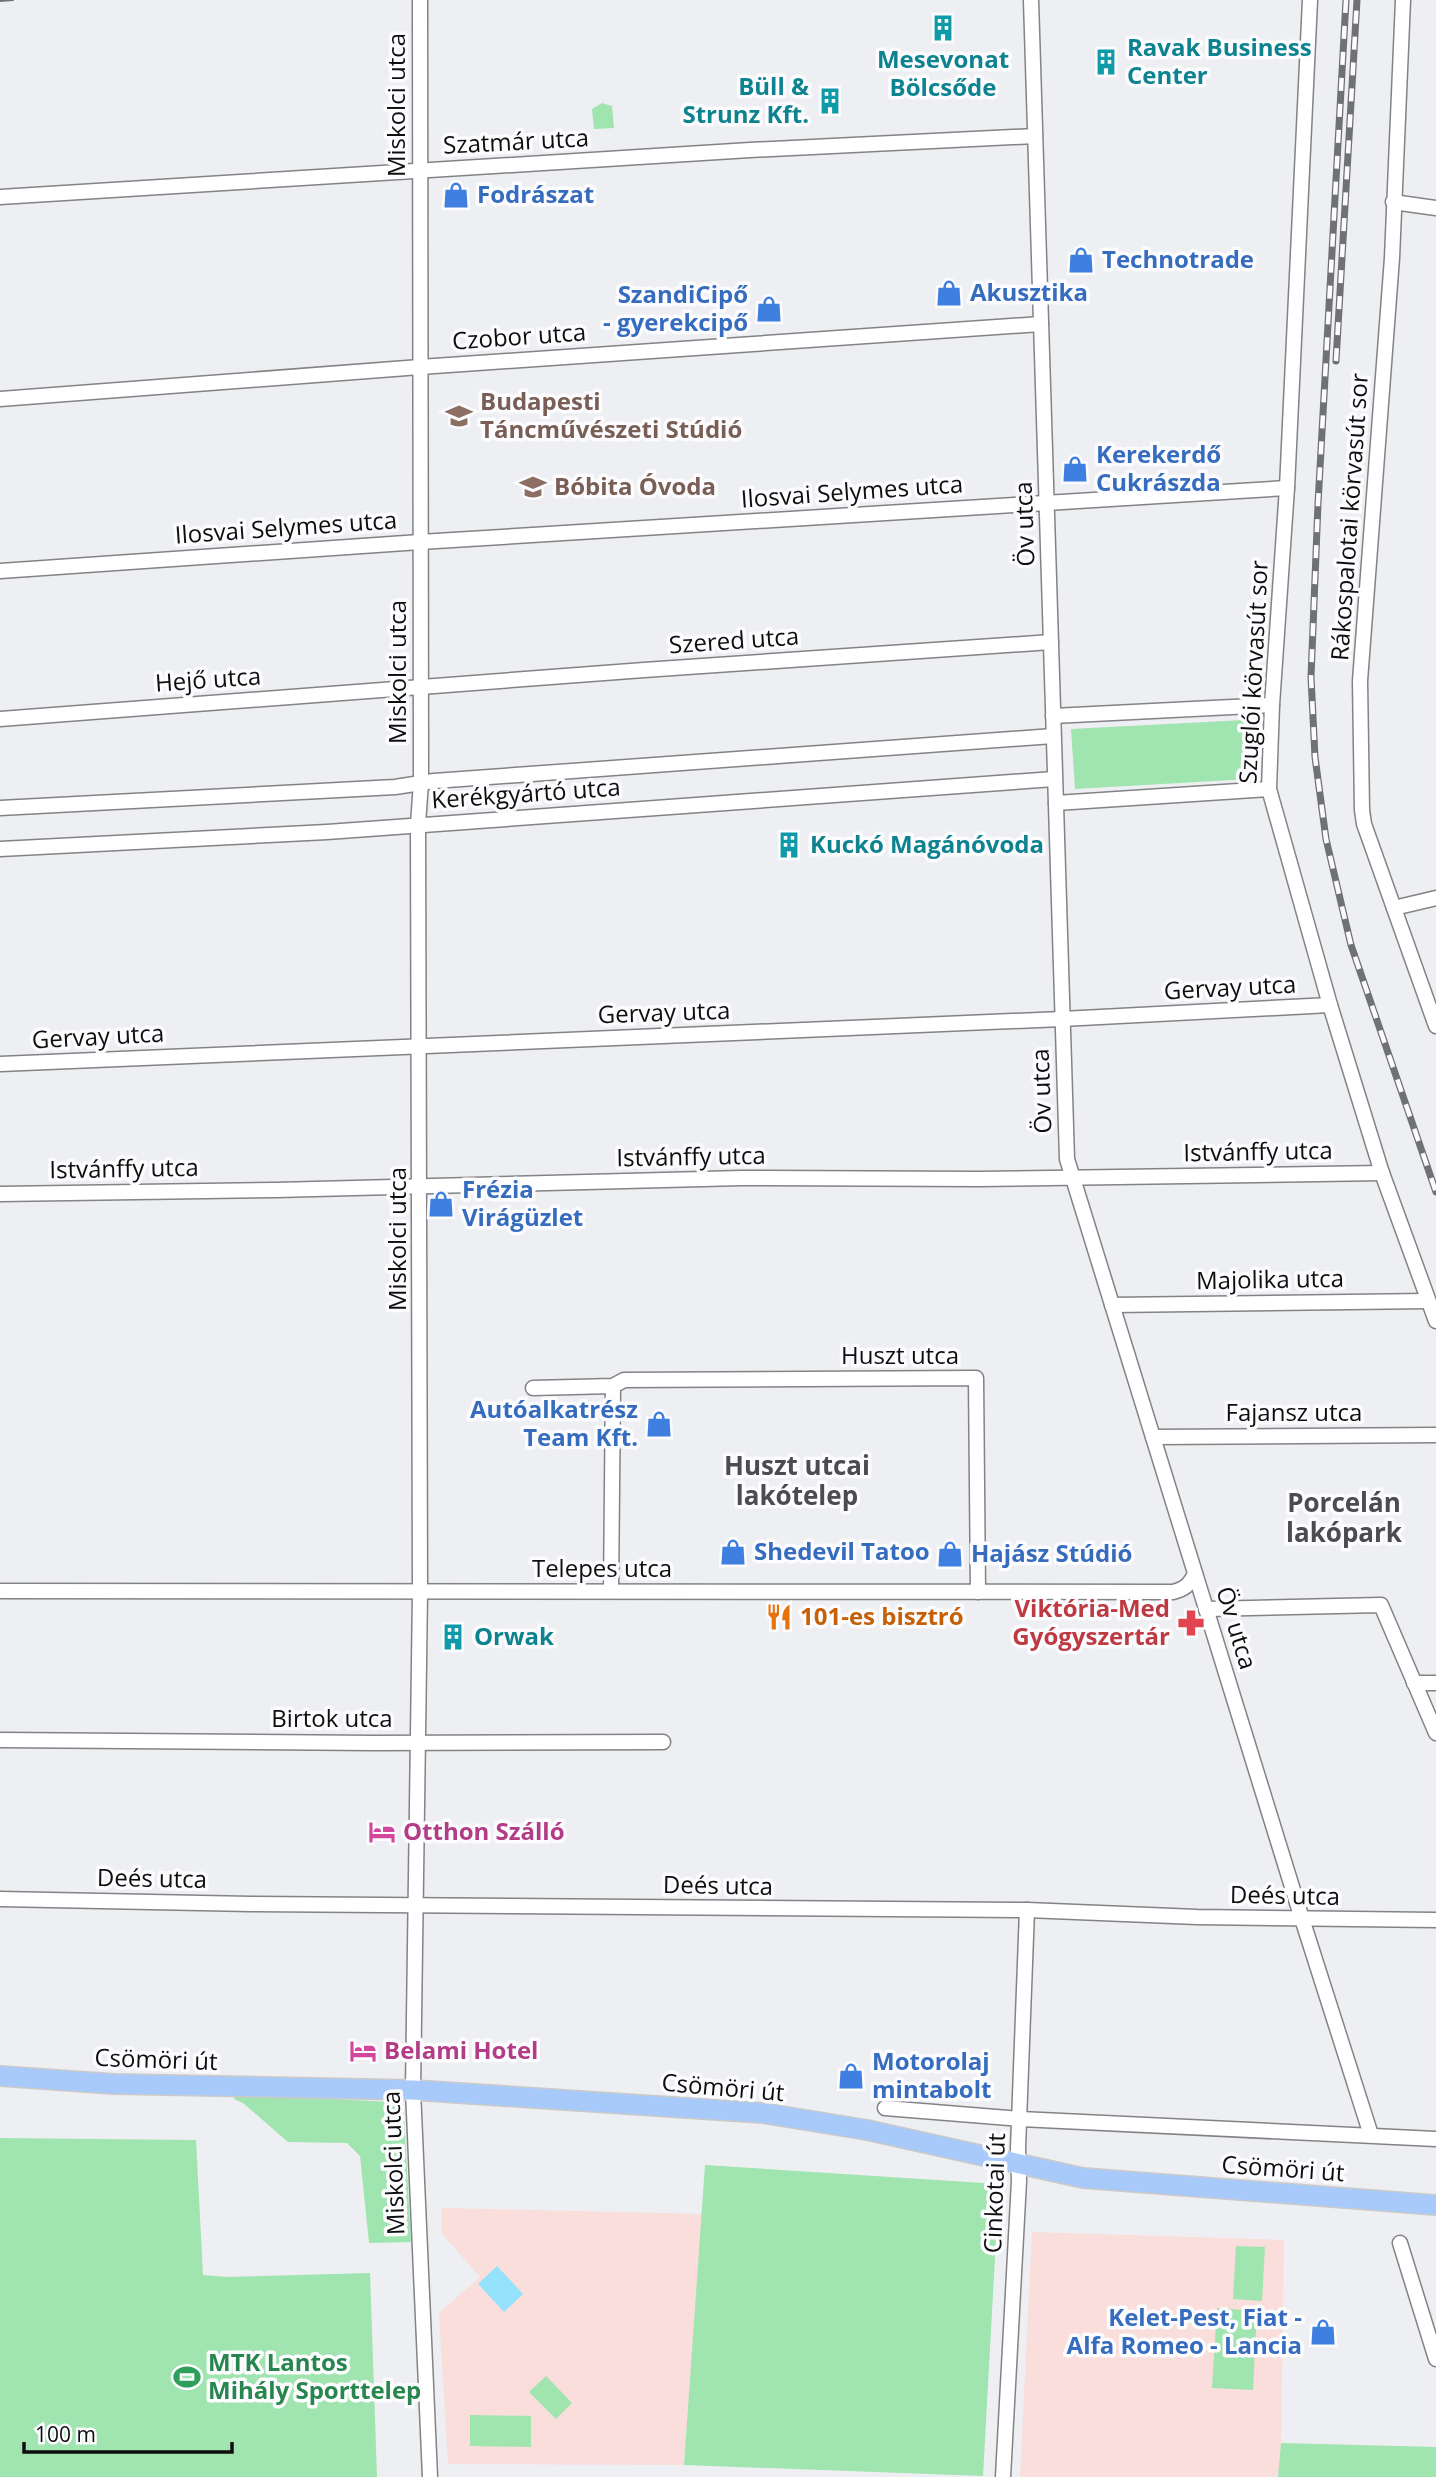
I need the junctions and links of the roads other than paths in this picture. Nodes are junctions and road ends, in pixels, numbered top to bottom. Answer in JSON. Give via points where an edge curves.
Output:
{"nodes":[{"id":1,"x":420,"y":0,"type":"edge"},
{"id":2,"x":1031,"y":0,"type":"edge"},
{"id":3,"x":1310,"y":0,"type":"edge"},
{"id":4,"x":1403,"y":0,"type":"edge"},
{"id":5,"x":1035,"y":136,"type":"junction"},
{"id":6,"x":420,"y":170,"type":"junction"},
{"id":7,"x":0,"y":197,"type":"edge"},
{"id":8,"x":1393,"y":202,"type":"junction"},
{"id":9,"x":1436,"y":208,"type":"edge"},
{"id":10,"x":1041,"y":324,"type":"junction"},
{"id":11,"x":420,"y":367,"type":"junction"},
{"id":12,"x":0,"y":398,"type":"edge"},
{"id":13,"x":1287,"y":488,"type":"junction"},
{"id":14,"x":1048,"y":503,"type":"junction"},
{"id":15,"x":421,"y":542,"type":"junction"},
{"id":16,"x":0,"y":570,"type":"edge"},
{"id":17,"x":1051,"y":642,"type":"junction"},
{"id":18,"x":420,"y":688,"type":"junction"},
{"id":19,"x":1272,"y":705,"type":"junction"},
{"id":20,"x":1053,"y":716,"type":"junction"},
{"id":21,"x":0,"y":719,"type":"edge"},
{"id":22,"x":1054,"y":736,"type":"junction"},
{"id":23,"x":1054,"y":779,"type":"junction"},
{"id":24,"x":421,"y":782,"type":"junction"},
{"id":25,"x":1269,"y":789,"type":"junction"},
{"id":26,"x":1056,"y":803,"type":"junction"},
{"id":27,"x":0,"y":808,"type":"edge"},
{"id":28,"x":418,"y":824,"type":"junction"},
{"id":29,"x":0,"y":849,"type":"edge"},
{"id":30,"x":1436,"y":898,"type":"edge"},
{"id":31,"x":1394,"y":908,"type":"junction"},
{"id":32,"x":1330,"y":1005,"type":"junction"},
{"id":33,"x":1062,"y":1020,"type":"junction"},
{"id":34,"x":1436,"y":1026,"type":"edge"},
{"id":35,"x":420,"y":1046,"type":"junction"},
{"id":36,"x":0,"y":1064,"type":"edge"},
{"id":37,"x":1382,"y":1174,"type":"junction"},
{"id":38,"x":1072,"y":1177,"type":"junction"},
{"id":39,"x":421,"y":1186,"type":"junction"},
{"id":40,"x":0,"y":1194,"type":"edge"},
{"id":41,"x":1428,"y":1301,"type":"junction"},
{"id":42,"x":1112,"y":1305,"type":"junction"},
{"id":43,"x":1436,"y":1321,"type":"edge"},
{"id":44,"x":613,"y":1386,"type":"junction"},
{"id":45,"x":533,"y":1388,"type":"dead end"},
{"id":46,"x":1436,"y":1435,"type":"edge"},
{"id":47,"x":1153,"y":1437,"type":"junction"},
{"id":48,"x":1195,"y":1574,"type":"junction"},
{"id":49,"x":0,"y":1591,"type":"edge"},
{"id":50,"x":611,"y":1591,"type":"junction"},
{"id":51,"x":420,"y":1592,"type":"junction"},
{"id":52,"x":978,"y":1592,"type":"junction"},
{"id":53,"x":1206,"y":1609,"type":"junction"},
{"id":54,"x":1414,"y":1683,"type":"junction"},
{"id":55,"x":1436,"y":1683,"type":"edge"},
{"id":56,"x":1436,"y":1733,"type":"edge"},
{"id":57,"x":0,"y":1740,"type":"edge"},
{"id":58,"x":418,"y":1742,"type":"junction"},
{"id":59,"x":663,"y":1742,"type":"dead end"},
{"id":60,"x":0,"y":1899,"type":"edge"},
{"id":61,"x":416,"y":1905,"type":"junction"},
{"id":62,"x":1027,"y":1910,"type":"junction"},
{"id":63,"x":1302,"y":1919,"type":"junction"},
{"id":64,"x":1436,"y":1920,"type":"edge"},
{"id":65,"x":0,"y":2077,"type":"edge"},
{"id":66,"x":413,"y":2090,"type":"junction"},
{"id":67,"x":885,"y":2108,"type":"dead end"},
{"id":68,"x":1020,"y":2119,"type":"junction"},
{"id":69,"x":1371,"y":2135,"type":"junction"},
{"id":70,"x":1436,"y":2139,"type":"edge"},
{"id":71,"x":1018,"y":2163,"type":"junction"},
{"id":72,"x":1436,"y":2204,"type":"edge"},
{"id":73,"x":1400,"y":2243,"type":"dead end"},
{"id":74,"x":1436,"y":2359,"type":"edge"},
{"id":75,"x":430,"y":2477,"type":"edge"},
{"id":76,"x":1003,"y":2477,"type":"edge"}],
"edges":[{"from":1,"to":6,"type":"street","name":"Miskolci utca"},
{"from":2,"to":5,"type":"street","name":"Öv utca"},
{"from":3,"to":13,"type":"street","name":"Szuglói körvasút sor"},
{"from":4,"to":8,"type":"street","name":"Rákospalotai körvasút sor"},
{"from":5,"to":6,"type":"street","name":"Szatmár utca"},
{"from":5,"to":10,"type":"street","name":"Öv utca"},
{"from":6,"to":7,"type":"street","name":"Szatmár utca"},
{"from":6,"to":11,"type":"street","name":"Miskolci utca"},
{"from":8,"to":9,"type":"street"},
{"from":8,"to":31,"type":"street","name":"Rákospalotai körvasút sor","via":[[1359,731],[1364,824]]},
{"from":10,"to":11,"type":"street","name":"Czobor utca"},
{"from":10,"to":14,"type":"street","name":"Öv utca"},
{"from":11,"to":12,"type":"street","name":"Czobor utca"},
{"from":11,"to":15,"type":"street","name":"Miskolci utca"},
{"from":13,"to":14,"type":"street","name":"Ilosvai Selymes utca"},
{"from":13,"to":19,"type":"street","name":"Szuglói körvasút sor"},
{"from":14,"to":15,"type":"street","name":"Ilosvai Selymes utca"},
{"from":14,"to":17,"type":"street","name":"Öv utca"},
{"from":15,"to":16,"type":"street","name":"Ilosvai Selymes utca"},
{"from":15,"to":18,"type":"street","name":"Miskolci utca"},
{"from":17,"to":18,"type":"street","name":"Szered utca"},
{"from":17,"to":20,"type":"street","name":"Öv utca"},
{"from":18,"to":21,"type":"street","name":"Hejő utca"},
{"from":18,"to":24,"type":"street","name":"Miskolci utca"},
{"from":19,"to":20,"type":"street"},
{"from":19,"to":25,"type":"street","name":"Szuglói körvasút sor"},
{"from":20,"to":22,"type":"street","name":"Öv utca"},
{"from":22,"to":23,"type":"street","name":"Öv utca"},
{"from":22,"to":24,"type":"street","name":"Kerékgyártó utca"},
{"from":23,"to":26,"type":"street","name":"Öv utca"},
{"from":23,"to":28,"type":"street","name":"Kerékgyártó utca"},
{"from":24,"to":27,"type":"street","name":"Kerékgyártó utca"},
{"from":24,"to":28,"type":"street","name":"Miskolci utca"},
{"from":25,"to":26,"type":"street"},
{"from":25,"to":32,"type":"street","name":"Szuglói körvasút sor"},
{"from":26,"to":33,"type":"street","name":"Öv utca"},
{"from":28,"to":29,"type":"street","name":"Kerékgyártó utca"},
{"from":28,"to":35,"type":"street","name":"Miskolci utca"},
{"from":30,"to":31,"type":"street"},
{"from":31,"to":34,"type":"street","name":"Rákospalotai körvasút sor"},
{"from":32,"to":33,"type":"street","name":"Gervay utca"},
{"from":32,"to":37,"type":"street","name":"Szuglói körvasút sor"},
{"from":33,"to":35,"type":"street","name":"Gervay utca"},
{"from":33,"to":38,"type":"street","name":"Öv utca","via":[[1067,1159]]},
{"from":35,"to":36,"type":"street","name":"Gervay utca"},
{"from":35,"to":39,"type":"street","name":"Miskolci utca"},
{"from":37,"to":38,"type":"street","name":"Istvánffy utca"},
{"from":37,"to":41,"type":"street","name":"Szuglói körvasút sor"},
{"from":38,"to":39,"type":"street","name":"Istvánffy utca","via":[[742,1178]]},
{"from":38,"to":42,"type":"street","name":"Öv utca"},
{"from":39,"to":40,"type":"street","name":"Istvánffy utca"},
{"from":39,"to":51,"type":"street","name":"Miskolci utca"},
{"from":41,"to":42,"type":"street","name":"Majolika utca"},
{"from":41,"to":43,"type":"street","name":"Szuglói körvasút sor"},
{"from":42,"to":47,"type":"street","name":"Öv utca"},
{"from":44,"to":45,"type":"street","name":"Huszt utca"},
{"from":44,"to":50,"type":"street"},
{"from":44,"to":52,"type":"street","name":"Huszt utca","via":[[624,1380],[976,1378]]},
{"from":46,"to":47,"type":"street","name":"Fajansz utca"},
{"from":47,"to":48,"type":"street","name":"Öv utca"},
{"from":48,"to":52,"type":"street","name":"Telepes utca","via":[[1183,1590],[1173,1591]]},
{"from":48,"to":53,"type":"street","name":"Öv utca"},
{"from":49,"to":51,"type":"street","name":"Telepes utca"},
{"from":50,"to":51,"type":"street","name":"Telepes utca"},
{"from":50,"to":52,"type":"street","name":"Telepes utca"},
{"from":51,"to":58,"type":"street","name":"Miskolci utca"},
{"from":53,"to":54,"type":"street","via":[[1381,1605]]},
{"from":53,"to":63,"type":"street","name":"Öv utca"},
{"from":54,"to":55,"type":"street"},
{"from":54,"to":56,"type":"street"},
{"from":57,"to":58,"type":"street","name":"Birtok utca"},
{"from":58,"to":59,"type":"street","name":"Birtok utca"},
{"from":58,"to":61,"type":"street","name":"Miskolci utca"},
{"from":60,"to":61,"type":"street","name":"Deés utca"},
{"from":61,"to":62,"type":"street","name":"Deés utca"},
{"from":61,"to":66,"type":"street","name":"Miskolci utca"},
{"from":62,"to":63,"type":"street","name":"Deés utca"},
{"from":62,"to":68,"type":"street","name":"Cinkotai út"},
{"from":63,"to":64,"type":"street","name":"Deés utca"},
{"from":63,"to":69,"type":"street","name":"Öv utca"},
{"from":65,"to":66,"type":"main road","name":"Csömöri út"},
{"from":66,"to":71,"type":"main road","name":"Csömöri út","via":[[763,2113]]},
{"from":66,"to":75,"type":"street","name":"Miskolci utca"},
{"from":67,"to":68,"type":"street","name":"Csömöri út"},
{"from":68,"to":69,"type":"street","name":"Csömöri út"},
{"from":68,"to":71,"type":"street","name":"Cinkotai út"},
{"from":69,"to":70,"type":"street","name":"Csömöri út"},
{"from":71,"to":72,"type":"main road","name":"Csömöri út","via":[[1122,2183]]},
{"from":71,"to":76,"type":"street","name":"Cinkotai út"},
{"from":73,"to":74,"type":"street"}]}
